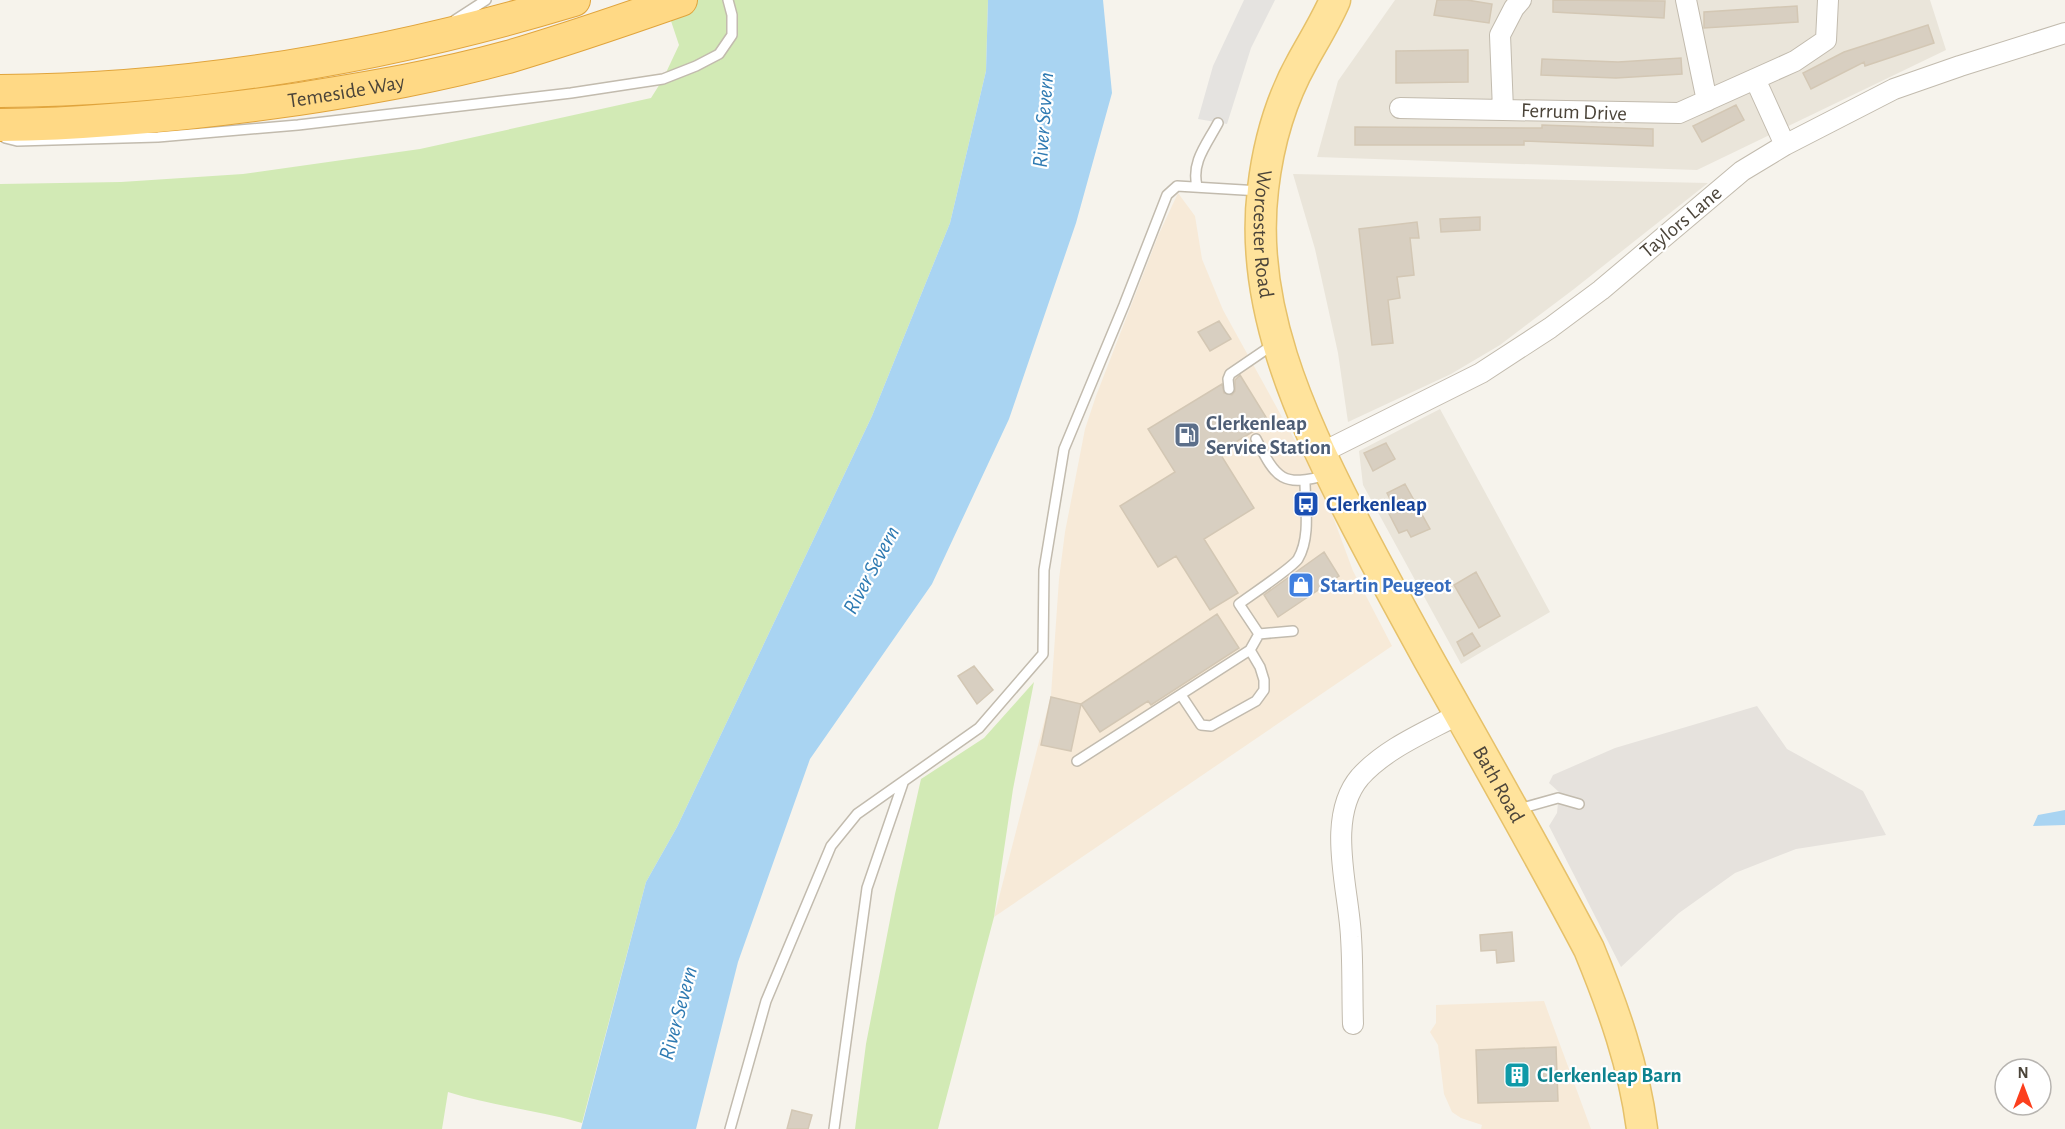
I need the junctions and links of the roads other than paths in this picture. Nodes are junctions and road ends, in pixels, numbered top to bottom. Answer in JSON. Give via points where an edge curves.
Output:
{"nodes":[{"id":1,"x":486,"y":0,"type":"edge"},
{"id":2,"x":574,"y":0,"type":"edge"},
{"id":3,"x":681,"y":0,"type":"edge"},
{"id":4,"x":728,"y":0,"type":"edge"},
{"id":5,"x":1521,"y":0,"type":"edge"},
{"id":6,"x":1686,"y":0,"type":"edge"},
{"id":7,"x":1828,"y":0,"type":"edge"},
{"id":8,"x":1334,"y":4,"type":"edge"},
{"id":9,"x":2065,"y":33,"type":"edge"},
{"id":10,"x":423,"y":41,"type":"junction"},
{"id":11,"x":1755,"y":79,"type":"junction"},
{"id":12,"x":0,"y":92,"type":"edge"},
{"id":13,"x":1707,"y":101,"type":"junction"},
{"id":14,"x":1400,"y":108,"type":"dead end"},
{"id":15,"x":1503,"y":110,"type":"junction"},
{"id":16,"x":1218,"y":123,"type":"dead end"},
{"id":17,"x":0,"y":125,"type":"edge"},
{"id":18,"x":0,"y":137,"type":"edge"},
{"id":19,"x":1785,"y":145,"type":"junction"},
{"id":20,"x":1197,"y":186,"type":"junction"},
{"id":21,"x":1262,"y":191,"type":"junction"},
{"id":22,"x":1278,"y":341,"type":"junction"},
{"id":23,"x":1229,"y":389,"type":"dead end"},
{"id":24,"x":1256,"y":439,"type":"dead end"},
{"id":25,"x":1318,"y":470,"type":"junction"},
{"id":26,"x":1293,"y":630,"type":"dead end"},
{"id":27,"x":1258,"y":634,"type":"junction"},
{"id":28,"x":1250,"y":650,"type":"junction"},
{"id":29,"x":1182,"y":695,"type":"junction"},
{"id":30,"x":1459,"y":714,"type":"junction"},
{"id":31,"x":1077,"y":761,"type":"dead end"},
{"id":32,"x":904,"y":781,"type":"junction"},
{"id":33,"x":1579,"y":804,"type":"dead end"},
{"id":34,"x":1514,"y":811,"type":"junction"},
{"id":35,"x":1353,"y":1023,"type":"dead end"},
{"id":36,"x":730,"y":1129,"type":"edge"},
{"id":37,"x":834,"y":1129,"type":"edge"},
{"id":38,"x":1642,"y":1129,"type":"edge"}],
"edges":[{"from":1,"to":10,"type":"lane"},
{"from":2,"to":10,"type":"highway","name":"Temeside Way"},
{"from":3,"to":17,"type":"highway","name":"Temeside Way","via":[[507,57],[352,91],[135,119]]},
{"from":4,"to":18,"type":"lane","via":[[732,35],[719,54],[663,79],[298,125],[158,137],[17,141]]},
{"from":5,"to":15,"type":"street","name":"Ferrum Drive","via":[[1500,35]]},
{"from":6,"to":13,"type":"street"},
{"from":7,"to":11,"type":"street","name":"Ferrum Drive","via":[[1826,40],[1795,61]]},
{"from":8,"to":21,"type":"main road","name":"Worcester Road","via":[[1281,107]]},
{"from":9,"to":19,"type":"street","name":"Taylors Lane","via":[[1894,89]]},
{"from":10,"to":12,"type":"highway","name":"Temeside Way","via":[[243,73],[131,86]]},
{"from":11,"to":13,"type":"street","name":"Ferrum Drive"},
{"from":11,"to":19,"type":"street"},
{"from":13,"to":15,"type":"street","name":"Ferrum Drive","via":[[1679,113]]},
{"from":14,"to":15,"type":"street"},
{"from":16,"to":20,"type":"lane","via":[[1194,173]]},
{"from":19,"to":25,"type":"street","name":"Taylors Lane","via":[[1742,171],[1550,328]]},
{"from":20,"to":21,"type":"lane"},
{"from":20,"to":32,"type":"lane","via":[[1177,186],[1167,195],[1064,449],[1044,570],[1043,654],[979,728]]},
{"from":21,"to":22,"type":"main road","name":"Worcester Road","via":[[1261,264]]},
{"from":22,"to":23,"type":"lane","via":[[1230,374]]},
{"from":22,"to":25,"type":"main road","name":"Worcester Road"},
{"from":24,"to":25,"type":"lane","via":[[1270,468],[1280,476],[1292,481]]},
{"from":25,"to":27,"type":"lane","via":[[1297,560],[1239,604]]},
{"from":25,"to":30,"type":"main road","name":"Bath Road"},
{"from":26,"to":27,"type":"lane"},
{"from":27,"to":28,"type":"lane"},
{"from":28,"to":29,"type":"lane"},
{"from":28,"to":29,"type":"lane","via":[[1264,680],[1264,690],[1256,701],[1211,726],[1201,725]]},
{"from":29,"to":31,"type":"lane"},
{"from":30,"to":34,"type":"main road","name":"Bath Road"},
{"from":30,"to":35,"type":"street","via":[[1369,768],[1358,779],[1344,811],[1342,849],[1351,935]]},
{"from":32,"to":36,"type":"lane","via":[[856,814],[831,846],[766,1001]]},
{"from":32,"to":37,"type":"lane","via":[[867,888]]},
{"from":33,"to":34,"type":"lane","via":[[1558,798]]},
{"from":34,"to":38,"type":"main road","name":"Bath Road","via":[[1589,949],[1615,1011]]}]}
